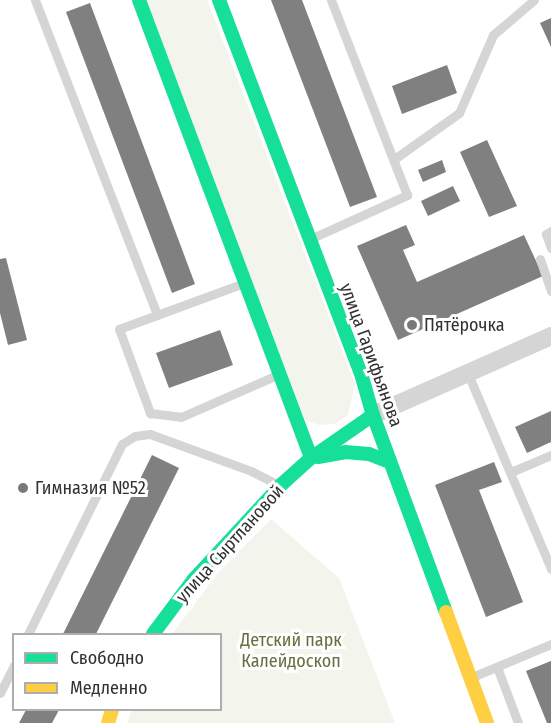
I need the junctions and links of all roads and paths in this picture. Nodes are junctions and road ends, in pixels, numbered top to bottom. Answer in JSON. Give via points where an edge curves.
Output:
{"nodes":[{"id":1,"x":36,"y":0,"type":"edge"},
{"id":2,"x":139,"y":0,"type":"edge"},
{"id":3,"x":219,"y":0,"type":"edge"},
{"id":4,"x":331,"y":0,"type":"edge"},
{"id":5,"x":534,"y":0,"type":"edge"},
{"id":6,"x":393,"y":160,"type":"junction"},
{"id":7,"x":551,"y":231,"type":"edge"},
{"id":8,"x":309,"y":240,"type":"junction"},
{"id":9,"x":551,"y":248,"type":"edge"},
{"id":10,"x":540,"y":259,"type":"dead end"},
{"id":11,"x":246,"y":283,"type":"junction"},
{"id":12,"x":551,"y":291,"type":"edge"},
{"id":13,"x":157,"y":315,"type":"junction"},
{"id":14,"x":551,"y":336,"type":"edge"},
{"id":15,"x":280,"y":374,"type":"junction"},
{"id":16,"x":468,"y":374,"type":"junction"},
{"id":17,"x":373,"y":415,"type":"junction"},
{"id":18,"x":551,"y":455,"type":"edge"},
{"id":19,"x":311,"y":458,"type":"junction"},
{"id":20,"x":390,"y":462,"type":"junction"},
{"id":21,"x":511,"y":472,"type":"junction"},
{"id":22,"x":281,"y":486,"type":"junction"},
{"id":23,"x":551,"y":569,"type":"edge"},
{"id":24,"x":28,"y":633,"type":"edge"},
{"id":25,"x":154,"y":633,"type":"edge"},
{"id":26,"x":551,"y":644,"type":"edge"},
{"id":27,"x":497,"y":667,"type":"junction"},
{"id":28,"x":12,"y":669,"type":"edge"},
{"id":29,"x":470,"y":678,"type":"junction"},
{"id":30,"x":0,"y":693,"type":"edge"},
{"id":31,"x":487,"y":723,"type":"edge"},
{"id":32,"x":518,"y":723,"type":"edge"}],
"edges":[{"from":1,"to":13,"type":"lane"},
{"from":2,"to":11,"type":"street"},
{"from":3,"to":8,"type":"street","name":"улица Гарифьянова"},
{"from":4,"to":6,"type":"lane"},
{"from":5,"to":6,"type":"lane","via":[[493,35],[459,113]]},
{"from":6,"to":8,"type":"lane","via":[[407,195]]},
{"from":7,"to":9,"type":"lane","via":[[546,234]]},
{"from":8,"to":17,"type":"street","name":"улица Гарифьянова"},
{"from":10,"to":12,"type":"lane"},
{"from":11,"to":13,"type":"lane"},
{"from":11,"to":15,"type":"street"},
{"from":13,"to":15,"type":"lane","via":[[119,329],[150,413],[181,417]]},
{"from":14,"to":16,"type":"street","name":"улица Сыртлановой"},
{"from":15,"to":19,"type":"street"},
{"from":16,"to":17,"type":"street","name":"улица Сыртлановой"},
{"from":16,"to":21,"type":"lane"},
{"from":17,"to":19,"type":"street","name":"улица Сыртлановой"},
{"from":17,"to":20,"type":"street","name":"улица Гарифьянова"},
{"from":18,"to":21,"type":"lane"},
{"from":19,"to":20,"type":"street","via":[[345,452],[369,454]]},
{"from":19,"to":22,"type":"street","name":"улица Сыртлановой"},
{"from":20,"to":29,"type":"street","name":"улица Гарифьянова"},
{"from":21,"to":23,"type":"lane"},
{"from":22,"to":24,"type":"lane","via":[[150,434],[135,436],[122,444]]},
{"from":22,"to":25,"type":"street","name":"улица Сыртлановой","via":[[194,579]]},
{"from":26,"to":27,"type":"lane"},
{"from":27,"to":29,"type":"lane"},
{"from":27,"to":32,"type":"lane"},
{"from":28,"to":30,"type":"lane"},
{"from":29,"to":31,"type":"street","name":"улица Гарифьянова"}]}
